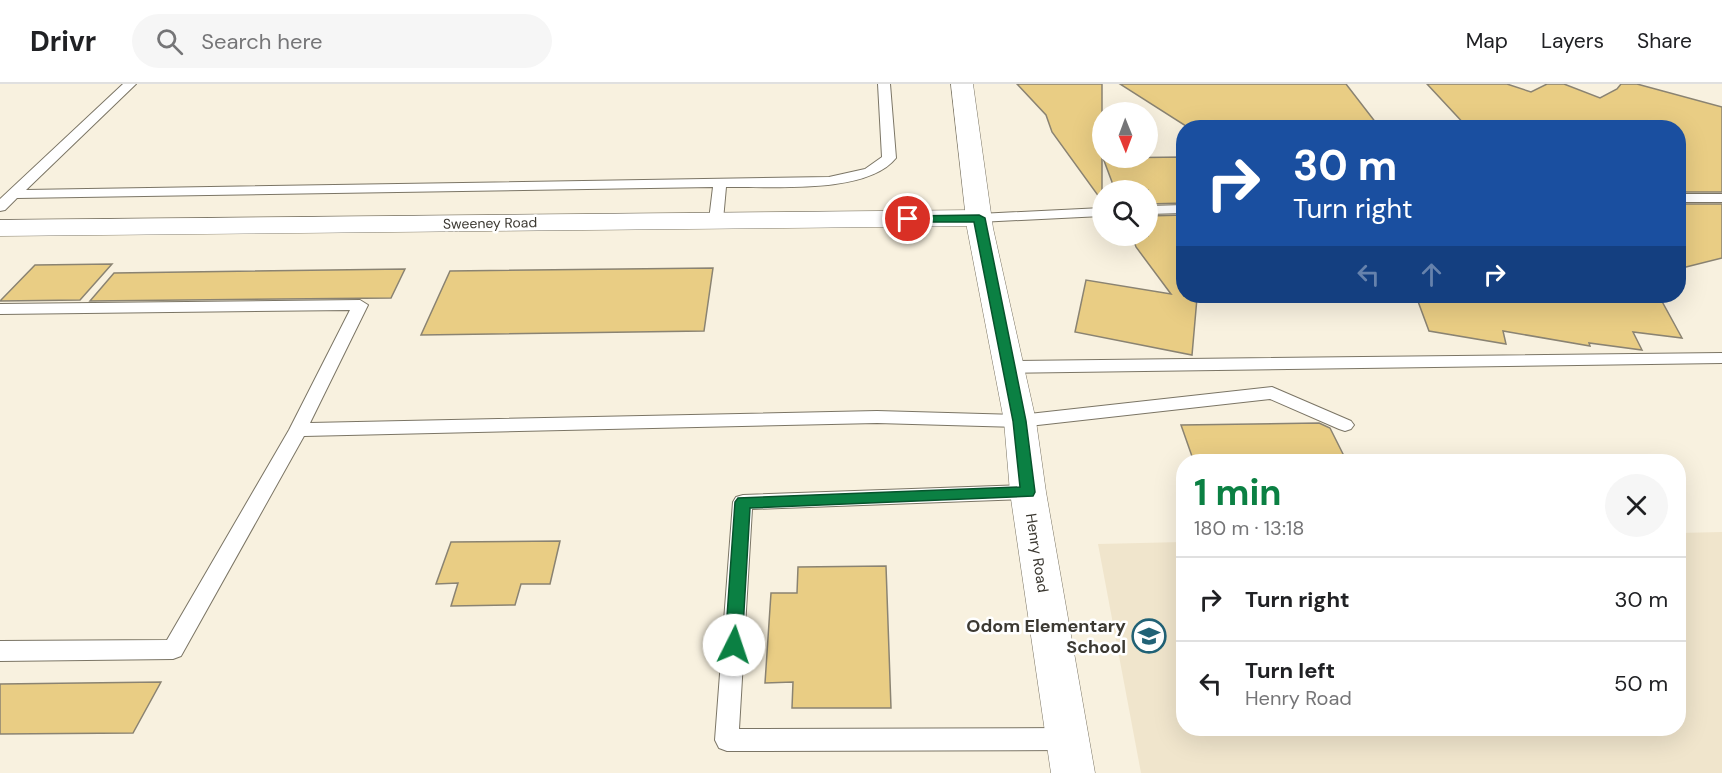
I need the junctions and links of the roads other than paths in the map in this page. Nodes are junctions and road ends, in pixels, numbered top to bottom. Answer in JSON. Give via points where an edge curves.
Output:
{"nodes":[{"id":1,"x":130,"y":84,"type":"edge"},
{"id":2,"x":884,"y":84,"type":"edge"},
{"id":3,"x":962,"y":84,"type":"edge"},
{"id":4,"x":720,"y":183,"type":"junction"},
{"id":5,"x":14,"y":194,"type":"junction"},
{"id":6,"x":1686,"y":198,"type":"edge"},
{"id":7,"x":1722,"y":198,"type":"edge"},
{"id":8,"x":0,"y":207,"type":"edge"},
{"id":9,"x":1176,"y":209,"type":"edge"},
{"id":10,"x":1158,"y":210,"type":"edge"},
{"id":11,"x":1092,"y":213,"type":"edge"},
{"id":12,"x":979,"y":218,"type":"junction"},
{"id":13,"x":716,"y":220,"type":"junction"},
{"id":14,"x":0,"y":228,"type":"edge"},
{"id":15,"x":0,"y":309,"type":"edge"},
{"id":16,"x":1722,"y":358,"type":"edge"},
{"id":17,"x":1007,"y":367,"type":"junction"},
{"id":18,"x":1020,"y":421,"type":"junction"},
{"id":19,"x":1345,"y":425,"type":"dead end"},
{"id":20,"x":298,"y":430,"type":"junction"},
{"id":21,"x":1028,"y":492,"type":"junction"},
{"id":22,"x":0,"y":651,"type":"edge"},
{"id":23,"x":1067,"y":739,"type":"junction"},
{"id":24,"x":1073,"y":773,"type":"edge"}],
"edges":[{"from":1,"to":5,"type":"lane"},
{"from":2,"to":4,"type":"lane","via":[[889,158],[882,167],[863,176],[829,181]]},
{"from":3,"to":12,"type":"street","name":"Henry Road"},
{"from":4,"to":5,"type":"lane"},
{"from":4,"to":13,"type":"lane"},
{"from":5,"to":8,"type":"lane"},
{"from":6,"to":7,"type":"lane"},
{"from":9,"to":10,"type":"lane"},
{"from":11,"to":12,"type":"lane"},
{"from":12,"to":13,"type":"street","name":"Sweeney Road"},
{"from":12,"to":17,"type":"street","name":"Henry Road"},
{"from":13,"to":14,"type":"street","name":"Sweeney Road"},
{"from":15,"to":20,"type":"lane","via":[[360,305]]},
{"from":16,"to":17,"type":"lane"},
{"from":17,"to":18,"type":"street","name":"Henry Road"},
{"from":18,"to":19,"type":"lane","via":[[1272,393]]},
{"from":18,"to":20,"type":"lane","via":[[877,417]]},
{"from":18,"to":21,"type":"street","name":"Henry Road"},
{"from":20,"to":22,"type":"lane","via":[[174,649]]},
{"from":21,"to":23,"type":"street","name":"Henry Road"},
{"from":21,"to":23,"type":"lane","via":[[743,502],[727,740]]},
{"from":23,"to":24,"type":"street","name":"Henry Road"}]}
